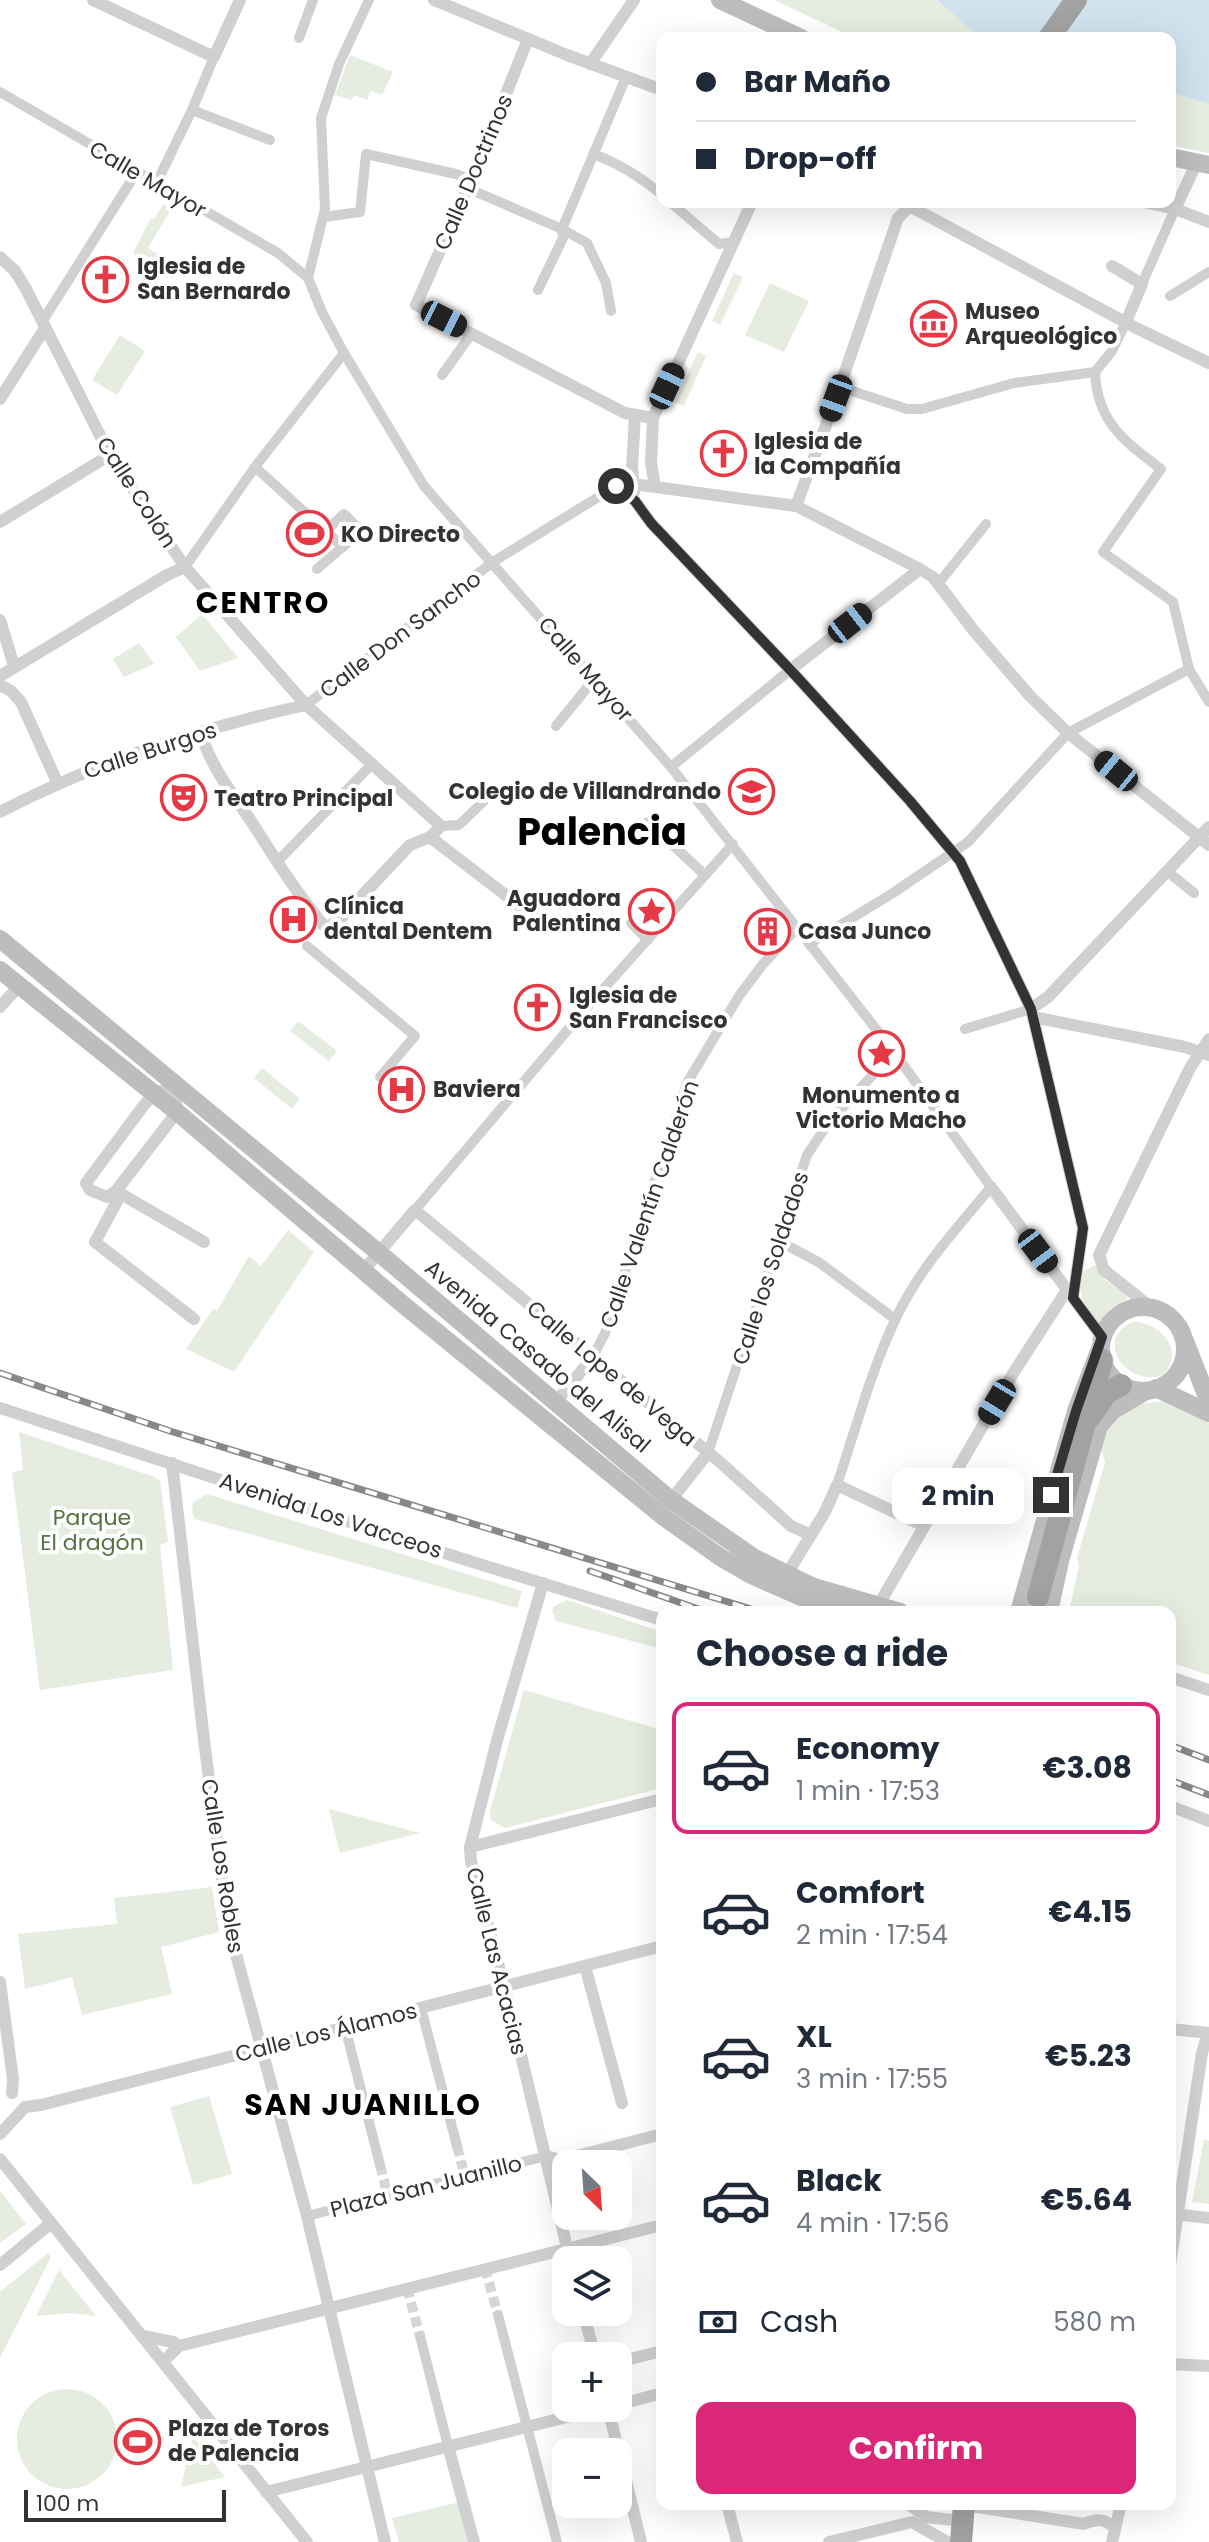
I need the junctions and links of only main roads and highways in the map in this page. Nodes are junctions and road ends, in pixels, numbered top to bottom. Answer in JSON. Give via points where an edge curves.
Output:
{"nodes":[{"id":1,"x":720,"y":0,"type":"edge"},
{"id":2,"x":1076,"y":0,"type":"edge"},
{"id":3,"x":788,"y":32,"type":"edge"},
{"id":4,"x":1053,"y":32,"type":"edge"},
{"id":5,"x":1176,"y":158,"type":"edge"},
{"id":6,"x":1203,"y":163,"type":"edge"},
{"id":7,"x":0,"y":939,"type":"edge"},
{"id":8,"x":0,"y":970,"type":"edge"},
{"id":9,"x":1183,"y":1335,"type":"junction"},
{"id":10,"x":1102,"y":1348,"type":"junction"},
{"id":11,"x":1121,"y":1385,"type":"junction"},
{"id":12,"x":1151,"y":1390,"type":"junction"},
{"id":13,"x":1209,"y":1402,"type":"edge"},
{"id":14,"x":1209,"y":1413,"type":"edge"},
{"id":15,"x":1085,"y":1425,"type":"junction"},
{"id":16,"x":783,"y":1581,"type":"junction"},
{"id":17,"x":1044,"y":1605,"type":"edge"},
{"id":18,"x":833,"y":1606,"type":"edge"},
{"id":19,"x":878,"y":1606,"type":"edge"},
{"id":20,"x":1021,"y":1606,"type":"edge"}],
"edges":[{"from":1,"to":3,"type":"main road"},
{"from":2,"to":4,"type":"highway"},
{"from":5,"to":6,"type":"main road"},
{"from":7,"to":16,"type":"main road","name":"Avenida Casado del Alisal","via":[[671,1500]]},
{"from":8,"to":16,"type":"main road","name":"Avenida Casado del Alisal","via":[[665,1518],[720,1557]]},
{"from":9,"to":10,"type":"main road","via":[[1171,1318],[1152,1308],[1132,1308],[1107,1327]]},
{"from":9,"to":12,"type":"main road","via":[[1178,1371]]},
{"from":9,"to":13,"type":"main road","via":[[1201,1364]]},
{"from":10,"to":11,"type":"main road","via":[[1106,1370]]},
{"from":10,"to":15,"type":"highway"},
{"from":10,"to":20,"type":"main road","via":[[1076,1411]]},
{"from":11,"to":12,"type":"main road"},
{"from":11,"to":15,"type":"highway","via":[[1098,1403]]},
{"from":12,"to":14,"type":"main road"},
{"from":12,"to":17,"type":"main road","via":[[1112,1411],[1099,1426]]},
{"from":15,"to":17,"type":"highway"},
{"from":16,"to":18,"type":"main road","name":"Avenida Casado del Alisal"},
{"from":16,"to":19,"type":"main road","name":"Avenida Casado del Alisal"}]}
